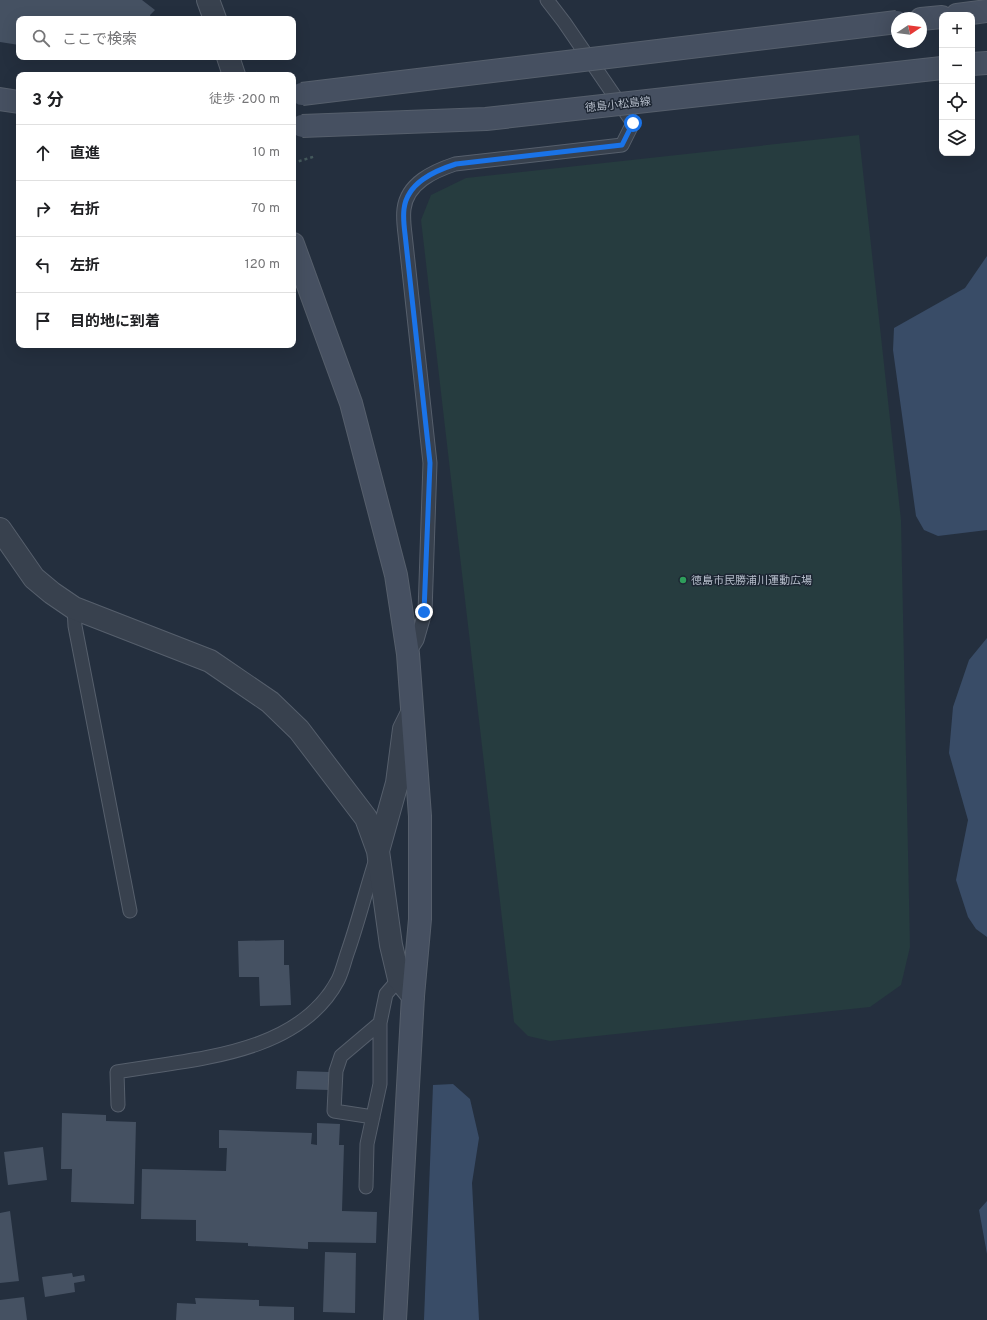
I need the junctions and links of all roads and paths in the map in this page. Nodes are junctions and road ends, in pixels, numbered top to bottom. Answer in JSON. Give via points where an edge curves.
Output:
{"nodes":[{"id":1,"x":208,"y":0,"type":"edge"},
{"id":2,"x":546,"y":0,"type":"edge"},
{"id":3,"x":987,"y":11,"type":"edge"},
{"id":4,"x":975,"y":13,"type":"edge"},
{"id":5,"x":214,"y":16,"type":"edge"},
{"id":6,"x":939,"y":17,"type":"edge"},
{"id":7,"x":927,"y":18,"type":"edge"},
{"id":8,"x":891,"y":23,"type":"edge"},
{"id":9,"x":229,"y":60,"type":"edge"},
{"id":10,"x":987,"y":63,"type":"edge"},
{"id":11,"x":975,"y":64,"type":"edge"},
{"id":12,"x":939,"y":68,"type":"edge"},
{"id":13,"x":233,"y":72,"type":"edge"},
{"id":14,"x":297,"y":95,"type":"edge"},
{"id":15,"x":0,"y":99,"type":"edge"},
{"id":16,"x":16,"y":102,"type":"edge"},
{"id":17,"x":298,"y":126,"type":"edge"},
{"id":18,"x":316,"y":156,"type":"dead end"},
{"id":19,"x":296,"y":162,"type":"edge"},
{"id":20,"x":296,"y":252,"type":"edge"},
{"id":21,"x":0,"y":529,"type":"edge"},
{"id":22,"x":74,"y":608,"type":"junction"},
{"id":23,"x":408,"y":654,"type":"junction"},
{"id":24,"x":412,"y":713,"type":"junction"},
{"id":25,"x":378,"y":851,"type":"junction"},
{"id":26,"x":130,"y":911,"type":"dead end"},
{"id":27,"x":399,"y":979,"type":"junction"},
{"id":28,"x":412,"y":996,"type":"junction"},
{"id":29,"x":380,"y":1023,"type":"junction"},
{"id":30,"x":118,"y":1105,"type":"dead end"},
{"id":31,"x":373,"y":1117,"type":"junction"},
{"id":32,"x":366,"y":1187,"type":"dead end"},
{"id":33,"x":395,"y":1320,"type":"edge"}],
"edges":[{"from":1,"to":5,"type":"street"},
{"from":2,"to":23,"type":"lane","via":[[633,123],[622,145],[456,164],[434,172],[414,187],[404,208],[430,463],[424,612],[418,640]]},
{"from":3,"to":4,"type":"main road"},
{"from":6,"to":7,"type":"main road"},
{"from":8,"to":14,"type":"main road","bridge":true},
{"from":9,"to":13,"type":"street"},
{"from":10,"to":11,"type":"main road"},
{"from":12,"to":17,"type":"main road","name":"徳島小松島線","bridge":true,"via":[[486,119]]},
{"from":15,"to":16,"type":"main road"},
{"from":18,"to":19,"type":"path"},
{"from":20,"to":23,"type":"main road","via":[[351,403],[396,575]]},
{"from":21,"to":22,"type":"street","via":[[34,578]]},
{"from":22,"to":25,"type":"street","via":[[210,661],[270,702],[299,730],[366,818]]},
{"from":22,"to":26,"type":"lane","via":[[75,626]]},
{"from":23,"to":24,"type":"main road"},
{"from":24,"to":25,"type":"street","via":[[404,729],[397,783]]},
{"from":24,"to":28,"type":"main road","via":[[420,816],[420,919]]},
{"from":25,"to":27,"type":"street"},
{"from":25,"to":30,"type":"lane","via":[[356,930],[338,980],[304,1020],[285,1032],[250,1047],[116,1072]]},
{"from":27,"to":28,"type":"street"},
{"from":27,"to":29,"type":"lane","via":[[386,994]]},
{"from":28,"to":33,"type":"main road"},
{"from":29,"to":31,"type":"lane","via":[[380,1084]]},
{"from":29,"to":31,"type":"lane","via":[[341,1056],[336,1071],[334,1111]]},
{"from":31,"to":32,"type":"lane","via":[[367,1144]]}]}
